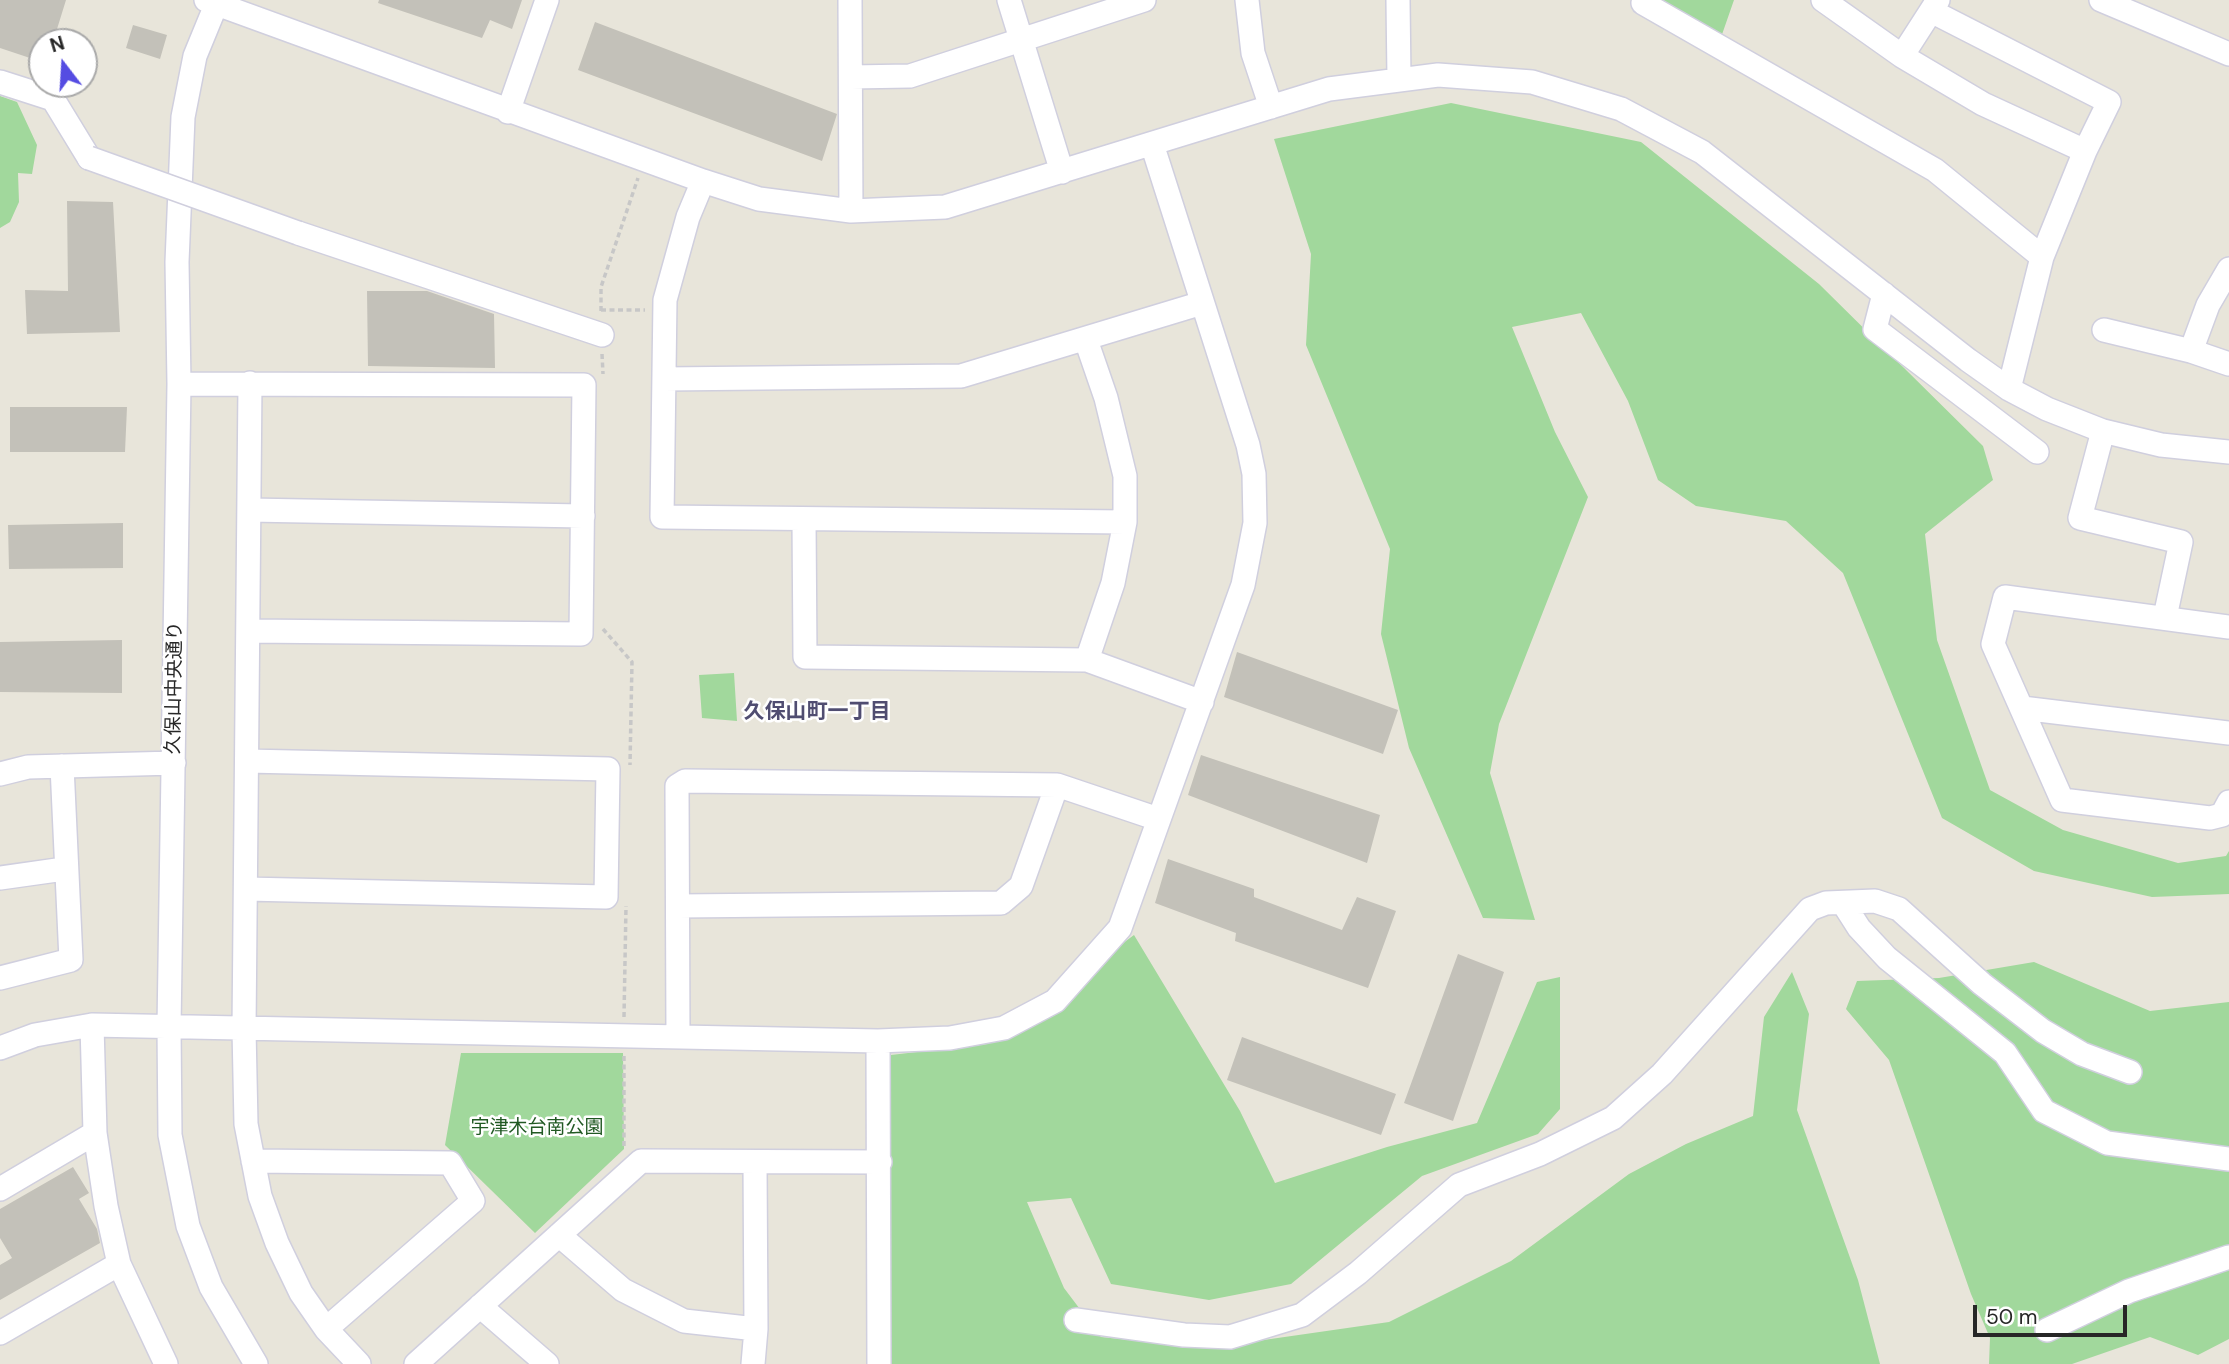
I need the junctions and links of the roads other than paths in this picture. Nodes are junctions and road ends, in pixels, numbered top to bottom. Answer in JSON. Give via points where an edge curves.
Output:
{"nodes":[{"id":1,"x":548,"y":0,"type":"edge"},
{"id":2,"x":850,"y":0,"type":"edge"},
{"id":3,"x":1009,"y":0,"type":"edge"},
{"id":4,"x":1144,"y":0,"type":"edge"},
{"id":5,"x":1247,"y":0,"type":"edge"},
{"id":6,"x":1398,"y":0,"type":"edge"},
{"id":7,"x":1644,"y":0,"type":"edge"},
{"id":8,"x":1823,"y":0,"type":"edge"},
{"id":9,"x":2101,"y":0,"type":"edge"},
{"id":10,"x":213,"y":1,"type":"edge"},
{"id":11,"x":1935,"y":6,"type":"edge"},
{"id":12,"x":1021,"y":40,"type":"junction"},
{"id":13,"x":2229,"y":54,"type":"edge"},
{"id":14,"x":1902,"y":56,"type":"junction"},
{"id":15,"x":851,"y":77,"type":"junction"},
{"id":16,"x":1399,"y":79,"type":"junction"},
{"id":17,"x":0,"y":82,"type":"edge"},
{"id":18,"x":1271,"y":107,"type":"junction"},
{"id":19,"x":508,"y":112,"type":"junction"},
{"id":20,"x":1152,"y":144,"type":"junction"},
{"id":21,"x":2085,"y":151,"type":"junction"},
{"id":22,"x":1062,"y":172,"type":"junction"},
{"id":23,"x":703,"y":181,"type":"junction"},
{"id":24,"x":851,"y":211,"type":"junction"},
{"id":25,"x":2042,"y":257,"type":"junction"},
{"id":26,"x":2229,"y":269,"type":"edge"},
{"id":27,"x":1884,"y":294,"type":"junction"},
{"id":28,"x":1202,"y":303,"type":"junction"},
{"id":29,"x":2104,"y":330,"type":"dead end"},
{"id":30,"x":602,"y":335,"type":"dead end"},
{"id":31,"x":1086,"y":340,"type":"junction"},
{"id":32,"x":2191,"y":351,"type":"junction"},
{"id":33,"x":2229,"y":364,"type":"edge"},
{"id":34,"x":664,"y":379,"type":"junction"},
{"id":35,"x":250,"y":383,"type":"junction"},
{"id":36,"x":179,"y":384,"type":"junction"},
{"id":37,"x":2009,"y":389,"type":"junction"},
{"id":38,"x":2103,"y":431,"type":"junction"},
{"id":39,"x":2037,"y":452,"type":"dead end"},
{"id":40,"x":2229,"y":452,"type":"edge"},
{"id":41,"x":249,"y":510,"type":"junction"},
{"id":42,"x":583,"y":516,"type":"junction"},
{"id":43,"x":804,"y":519,"type":"junction"},
{"id":44,"x":1125,"y":522,"type":"junction"},
{"id":45,"x":2165,"y":617,"type":"junction"},
{"id":46,"x":2229,"y":627,"type":"edge"},
{"id":47,"x":248,"y":631,"type":"junction"},
{"id":48,"x":1087,"y":660,"type":"junction"},
{"id":49,"x":1202,"y":702,"type":"junction"},
{"id":50,"x":2022,"y":708,"type":"junction"},
{"id":51,"x":2229,"y":733,"type":"edge"},
{"id":52,"x":247,"y":761,"type":"junction"},
{"id":53,"x":174,"y":763,"type":"junction"},
{"id":54,"x":62,"y":766,"type":"junction"},
{"id":55,"x":0,"y":774,"type":"edge"},
{"id":56,"x":1057,"y":785,"type":"junction"},
{"id":57,"x":2229,"y":802,"type":"edge"},
{"id":58,"x":1158,"y":819,"type":"junction"},
{"id":59,"x":64,"y":869,"type":"junction"},
{"id":60,"x":0,"y":878,"type":"edge"},
{"id":61,"x":246,"y":889,"type":"junction"},
{"id":62,"x":1843,"y":903,"type":"junction"},
{"id":63,"x":678,"y":906,"type":"junction"},
{"id":64,"x":0,"y":978,"type":"edge"},
{"id":65,"x":92,"y":1025,"type":"junction"},
{"id":66,"x":169,"y":1027,"type":"junction"},
{"id":67,"x":244,"y":1029,"type":"junction"},
{"id":68,"x":678,"y":1037,"type":"junction"},
{"id":69,"x":878,"y":1041,"type":"junction"},
{"id":70,"x":0,"y":1048,"type":"edge"},
{"id":71,"x":2130,"y":1072,"type":"dead end"},
{"id":72,"x":94,"y":1133,"type":"junction"},
{"id":73,"x":2229,"y":1159,"type":"edge"},
{"id":74,"x":253,"y":1161,"type":"junction"},
{"id":75,"x":880,"y":1162,"type":"junction"},
{"id":76,"x":755,"y":1163,"type":"junction"},
{"id":77,"x":0,"y":1189,"type":"edge"},
{"id":78,"x":559,"y":1235,"type":"junction"},
{"id":79,"x":2229,"y":1257,"type":"edge"},
{"id":80,"x":119,"y":1264,"type":"junction"},
{"id":81,"x":480,"y":1307,"type":"junction"},
{"id":82,"x":1076,"y":1320,"type":"dead end"},
{"id":83,"x":326,"y":1329,"type":"junction"},
{"id":84,"x":757,"y":1329,"type":"junction"},
{"id":85,"x":2047,"y":1330,"type":"dead end"},
{"id":86,"x":0,"y":1332,"type":"edge"},
{"id":87,"x":166,"y":1364,"type":"edge"},
{"id":88,"x":256,"y":1364,"type":"edge"},
{"id":89,"x":359,"y":1364,"type":"edge"},
{"id":90,"x":416,"y":1364,"type":"edge"},
{"id":91,"x":547,"y":1364,"type":"edge"},
{"id":92,"x":753,"y":1364,"type":"edge"},
{"id":93,"x":879,"y":1364,"type":"edge"}],
"edges":[{"from":1,"to":19,"type":"street"},
{"from":2,"to":15,"type":"street"},
{"from":3,"to":12,"type":"street"},
{"from":4,"to":12,"type":"street"},
{"from":5,"to":18,"type":"street","via":[[1253,53]]},
{"from":6,"to":16,"type":"street"},
{"from":7,"to":25,"type":"street","via":[[1935,170]]},
{"from":8,"to":14,"type":"street"},
{"from":9,"to":13,"type":"street"},
{"from":10,"to":19,"type":"street"},
{"from":10,"to":36,"type":"street","name":"久保山中央通り","via":[[195,56],[183,117],[177,262]]},
{"from":11,"to":14,"type":"street"},
{"from":11,"to":21,"type":"street","via":[[2109,102]]},
{"from":12,"to":15,"type":"street","via":[[910,76]]},
{"from":12,"to":22,"type":"street"},
{"from":14,"to":21,"type":"street","via":[[1983,104]]},
{"from":15,"to":24,"type":"street"},
{"from":16,"to":18,"type":"street","via":[[1329,89]]},
{"from":16,"to":27,"type":"street","via":[[1438,75],[1532,82],[1636,115],[1719,163]]},
{"from":17,"to":30,"type":"street","bridge":true,"via":[[53,99],[89,158]]},
{"from":18,"to":20,"type":"street"},
{"from":19,"to":23,"type":"street"},
{"from":20,"to":22,"type":"street"},
{"from":20,"to":28,"type":"street"},
{"from":21,"to":25,"type":"street"},
{"from":22,"to":24,"type":"street","via":[[945,207]]},
{"from":23,"to":24,"type":"street","via":[[759,199]]},
{"from":23,"to":34,"type":"street","via":[[688,217],[665,310]]},
{"from":25,"to":37,"type":"street"},
{"from":26,"to":32,"type":"street","via":[[2208,305]]},
{"from":27,"to":37,"type":"street"},
{"from":27,"to":39,"type":"street","via":[[1875,330]]},
{"from":28,"to":31,"type":"street"},
{"from":28,"to":49,"type":"street","via":[[1248,445],[1255,523],[1243,585]]},
{"from":29,"to":32,"type":"street"},
{"from":31,"to":34,"type":"street","via":[[961,376]]},
{"from":31,"to":44,"type":"street","via":[[1125,476]]},
{"from":32,"to":33,"type":"street"},
{"from":34,"to":43,"type":"street","via":[[663,517]]},
{"from":35,"to":36,"type":"street"},
{"from":35,"to":41,"type":"street"},
{"from":35,"to":42,"type":"street","via":[[584,385]]},
{"from":36,"to":53,"type":"street","name":"久保山中央通り"},
{"from":37,"to":38,"type":"street"},
{"from":38,"to":40,"type":"street","via":[[2161,445]]},
{"from":38,"to":45,"type":"street","via":[[2080,518],[2181,542]]},
{"from":41,"to":42,"type":"street"},
{"from":41,"to":47,"type":"street"},
{"from":42,"to":47,"type":"street","via":[[581,634]]},
{"from":43,"to":44,"type":"street"},
{"from":43,"to":48,"type":"street","via":[[805,657]]},
{"from":44,"to":48,"type":"street","via":[[1114,583]]},
{"from":45,"to":46,"type":"street"},
{"from":45,"to":50,"type":"street","via":[[2005,597],[1993,645]]},
{"from":47,"to":52,"type":"street"},
{"from":48,"to":49,"type":"street"},
{"from":49,"to":58,"type":"street"},
{"from":50,"to":51,"type":"street"},
{"from":50,"to":57,"type":"street","via":[[2063,800],[2210,818],[2222,815]]},
{"from":52,"to":61,"type":"street"},
{"from":52,"to":61,"type":"street","via":[[608,769],[606,897]]},
{"from":53,"to":54,"type":"street"},
{"from":53,"to":66,"type":"street","name":"久保山中央通り"},
{"from":54,"to":55,"type":"street"},
{"from":54,"to":59,"type":"street"},
{"from":56,"to":58,"type":"street"},
{"from":56,"to":63,"type":"street","via":[[1021,886],[1002,903]]},
{"from":56,"to":63,"type":"street","via":[[685,781],[677,786]]},
{"from":58,"to":69,"type":"street","via":[[1120,928],[1055,1001],[1004,1028],[950,1038]]},
{"from":59,"to":60,"type":"street"},
{"from":59,"to":64,"type":"street","via":[[71,960]]},
{"from":61,"to":67,"type":"street"},
{"from":62,"to":71,"type":"street","via":[[1875,901],[1899,909],[1982,984],[2043,1031],[2082,1054]]},
{"from":62,"to":73,"type":"street","via":[[1886,958],[2005,1054],[2044,1111],[2107,1143]]},
{"from":62,"to":82,"type":"street","via":[[1810,909],[1662,1074],[1613,1118],[1540,1154],[1459,1185],[1302,1315],[1230,1338]]},
{"from":63,"to":68,"type":"street"},
{"from":65,"to":66,"type":"street"},
{"from":65,"to":70,"type":"street","via":[[35,1035]]},
{"from":65,"to":72,"type":"street"},
{"from":66,"to":67,"type":"street"},
{"from":66,"to":88,"type":"street","name":"久保山中央通り","via":[[170,1135],[188,1226],[211,1287]]},
{"from":67,"to":68,"type":"street"},
{"from":67,"to":74,"type":"street","via":[[246,1124]]},
{"from":68,"to":69,"type":"street"},
{"from":69,"to":75,"type":"street"},
{"from":72,"to":77,"type":"street"},
{"from":72,"to":80,"type":"street"},
{"from":74,"to":83,"type":"street","via":[[277,1243],[301,1293]]},
{"from":74,"to":83,"type":"street","via":[[450,1163],[473,1200]]},
{"from":75,"to":76,"type":"street"},
{"from":75,"to":93,"type":"street"},
{"from":76,"to":78,"type":"street","via":[[641,1161]]},
{"from":76,"to":84,"type":"street"},
{"from":78,"to":81,"type":"street"},
{"from":78,"to":84,"type":"street","via":[[623,1290],[684,1321]]},
{"from":79,"to":85,"type":"street","via":[[2129,1291]]},
{"from":80,"to":86,"type":"street"},
{"from":80,"to":87,"type":"street"},
{"from":81,"to":90,"type":"street"},
{"from":81,"to":91,"type":"street"},
{"from":83,"to":89,"type":"street"},
{"from":84,"to":92,"type":"street"}]}
